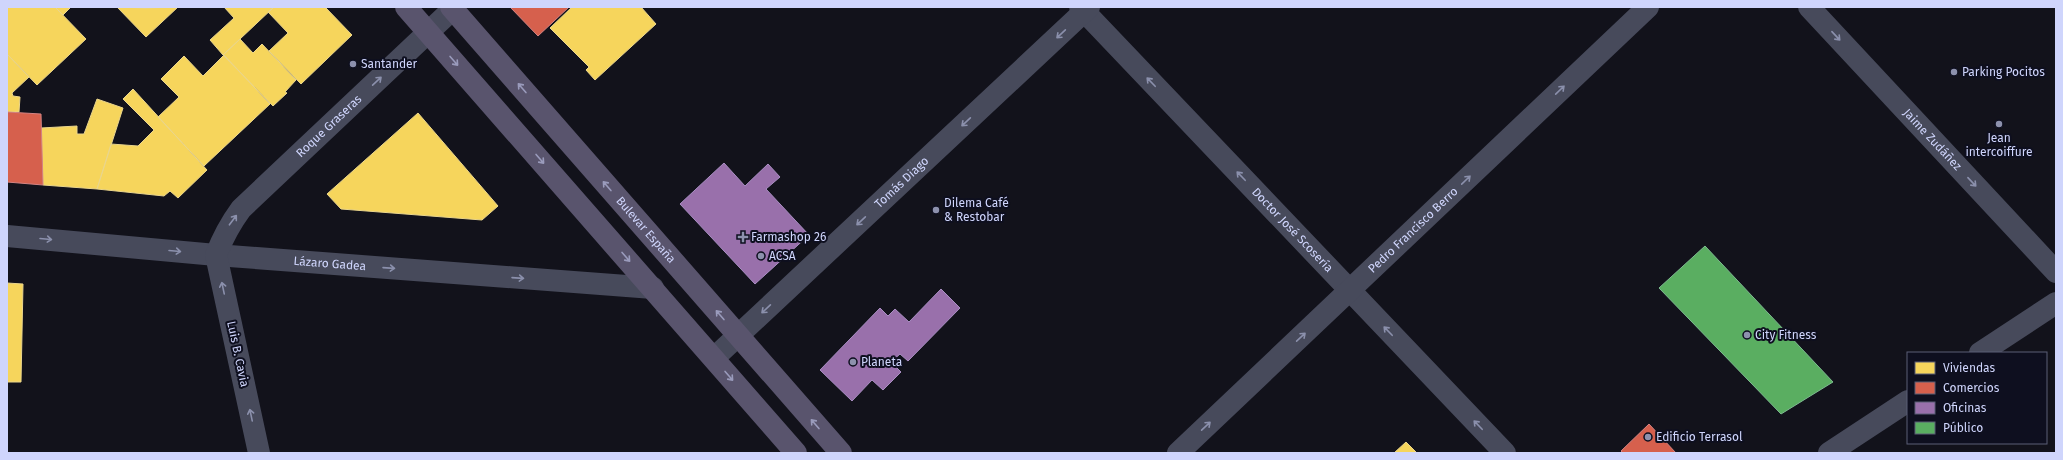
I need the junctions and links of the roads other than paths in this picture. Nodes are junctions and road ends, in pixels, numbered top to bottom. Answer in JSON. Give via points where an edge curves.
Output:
{"nodes":[{"id":1,"x":406,"y":7,"type":"edge"},
{"id":2,"x":1648,"y":7,"type":"edge"},
{"id":3,"x":1809,"y":7,"type":"edge"},
{"id":4,"x":453,"y":8,"type":"edge"},
{"id":5,"x":1084,"y":9,"type":"edge"},
{"id":6,"x":429,"y":32,"type":"junction"},
{"id":7,"x":7,"y":236,"type":"edge"},
{"id":8,"x":216,"y":254,"type":"junction"},
{"id":9,"x":2056,"y":272,"type":"edge"},
{"id":10,"x":653,"y":288,"type":"junction"},
{"id":11,"x":1350,"y":290,"type":"junction"},
{"id":12,"x":2056,"y":303,"type":"edge"},
{"id":13,"x":738,"y":335,"type":"junction"},
{"id":14,"x":1982,"y":352,"type":"edge"},
{"id":15,"x":714,"y":358,"type":"junction"},
{"id":16,"x":1907,"y":402,"type":"edge"},
{"id":17,"x":259,"y":453,"type":"edge"},
{"id":18,"x":796,"y":453,"type":"edge"},
{"id":19,"x":841,"y":453,"type":"edge"},
{"id":20,"x":1178,"y":453,"type":"edge"},
{"id":21,"x":1505,"y":453,"type":"edge"},
{"id":22,"x":1830,"y":453,"type":"edge"}],
"edges":[{"from":1,"to":6,"type":"main road"},
{"from":11,"to":2,"type":"street","name":"Pedro Francisco Berro","one_way":true},
{"from":3,"to":9,"type":"street","name":"Jaime Zudáñez","one_way":true},
{"from":4,"to":6,"type":"street","name":"Roque Graseras"},
{"from":13,"to":4,"type":"main road","name":"Bulevar España","one_way":true},
{"from":11,"to":5,"type":"street","name":"Doctor José Scosería","one_way":true},
{"from":5,"to":13,"type":"street","name":"Tomás Diago","one_way":true},
{"from":8,"to":6,"type":"street","name":"Roque Graseras","one_way":true,"via":[[227,229],[241,209]]},
{"from":6,"to":10,"type":"main road","one_way":true},
{"from":7,"to":8,"type":"street","name":"Lázaro Gadea","one_way":true},
{"from":8,"to":10,"type":"street","name":"Lázaro Gadea","one_way":true},
{"from":17,"to":8,"type":"street","name":"Luis B. Cavia","one_way":true},
{"from":10,"to":15,"type":"main road"},
{"from":20,"to":11,"type":"street","name":"Pedro Francisco Berro","one_way":true},
{"from":21,"to":11,"type":"street","name":"Doctor José Scosería","one_way":true},
{"from":12,"to":14,"type":"street"},
{"from":13,"to":15,"type":"street","name":"Tomás Diago"},
{"from":19,"to":13,"type":"main road","name":"Bulevar España","one_way":true},
{"from":15,"to":18,"type":"main road","one_way":true},
{"from":16,"to":22,"type":"street"}]}
